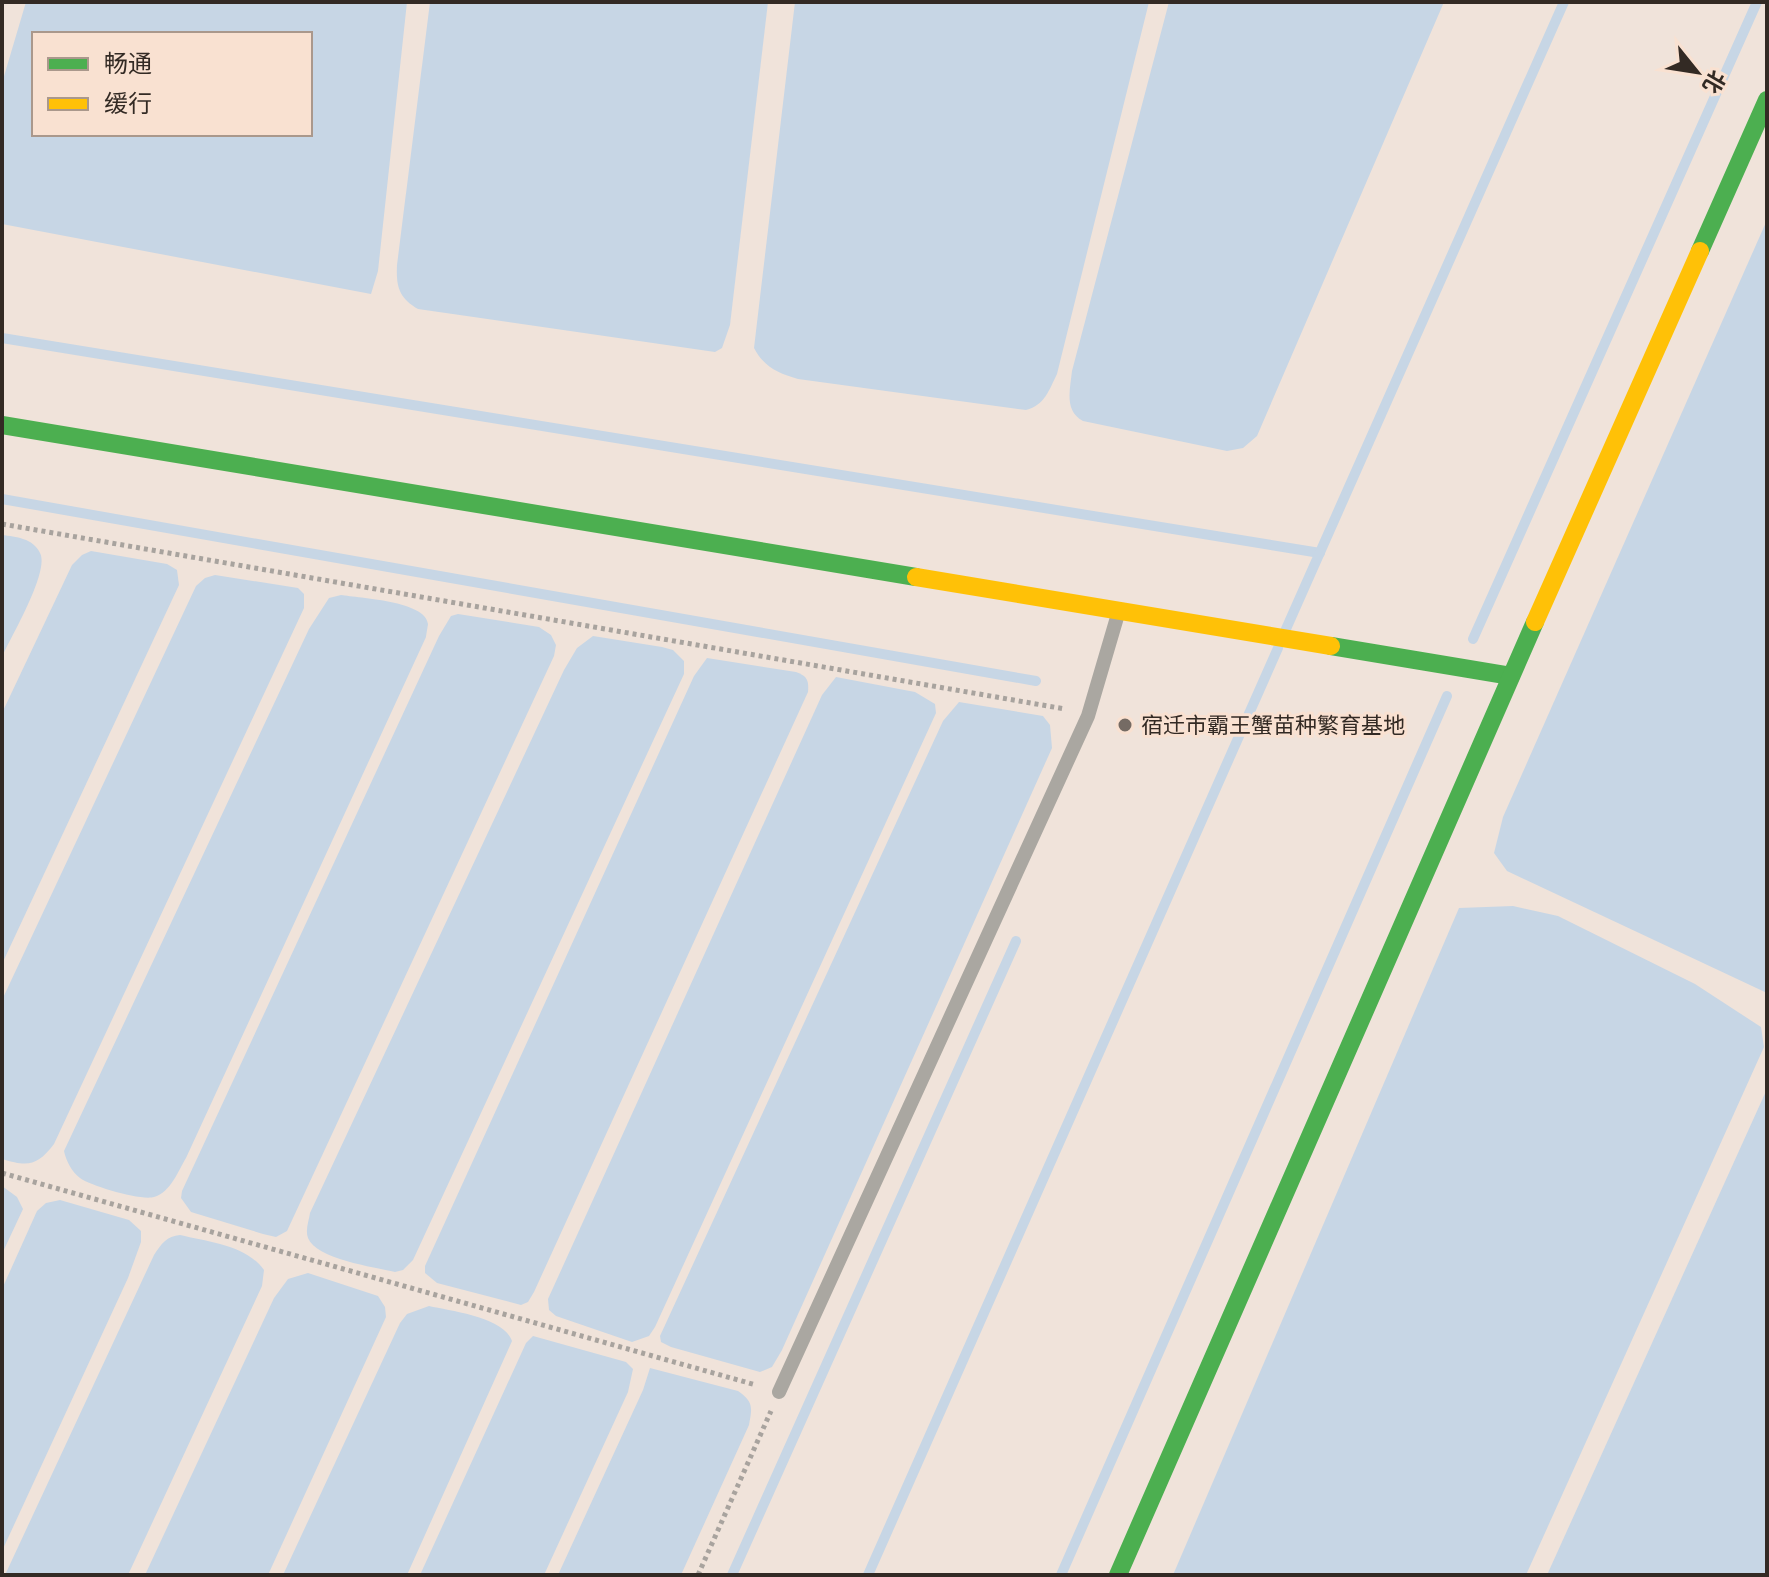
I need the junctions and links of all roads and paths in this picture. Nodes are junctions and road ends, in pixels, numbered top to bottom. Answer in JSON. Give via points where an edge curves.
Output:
{"nodes":[{"id":1,"x":1767,"y":100,"type":"edge"},
{"id":2,"x":2,"y":425,"type":"edge"},
{"id":3,"x":2,"y":524,"type":"edge"},
{"id":4,"x":1119,"y":609,"type":"junction"},
{"id":5,"x":1511,"y":676,"type":"junction"},
{"id":6,"x":1088,"y":716,"type":"junction"},
{"id":7,"x":2,"y":1173,"type":"edge"},
{"id":8,"x":779,"y":1392,"type":"junction"},
{"id":9,"x":698,"y":1575,"type":"edge"},
{"id":10,"x":1118,"y":1575,"type":"edge"}],
"edges":[{"from":1,"to":5,"type":"street"},
{"from":2,"to":4,"type":"street"},
{"from":3,"to":6,"type":"path"},
{"from":4,"to":5,"type":"street"},
{"from":4,"to":6,"type":"lane"},
{"from":5,"to":10,"type":"street"},
{"from":6,"to":8,"type":"lane"},
{"from":7,"to":8,"type":"path"},
{"from":8,"to":9,"type":"path"}]}
